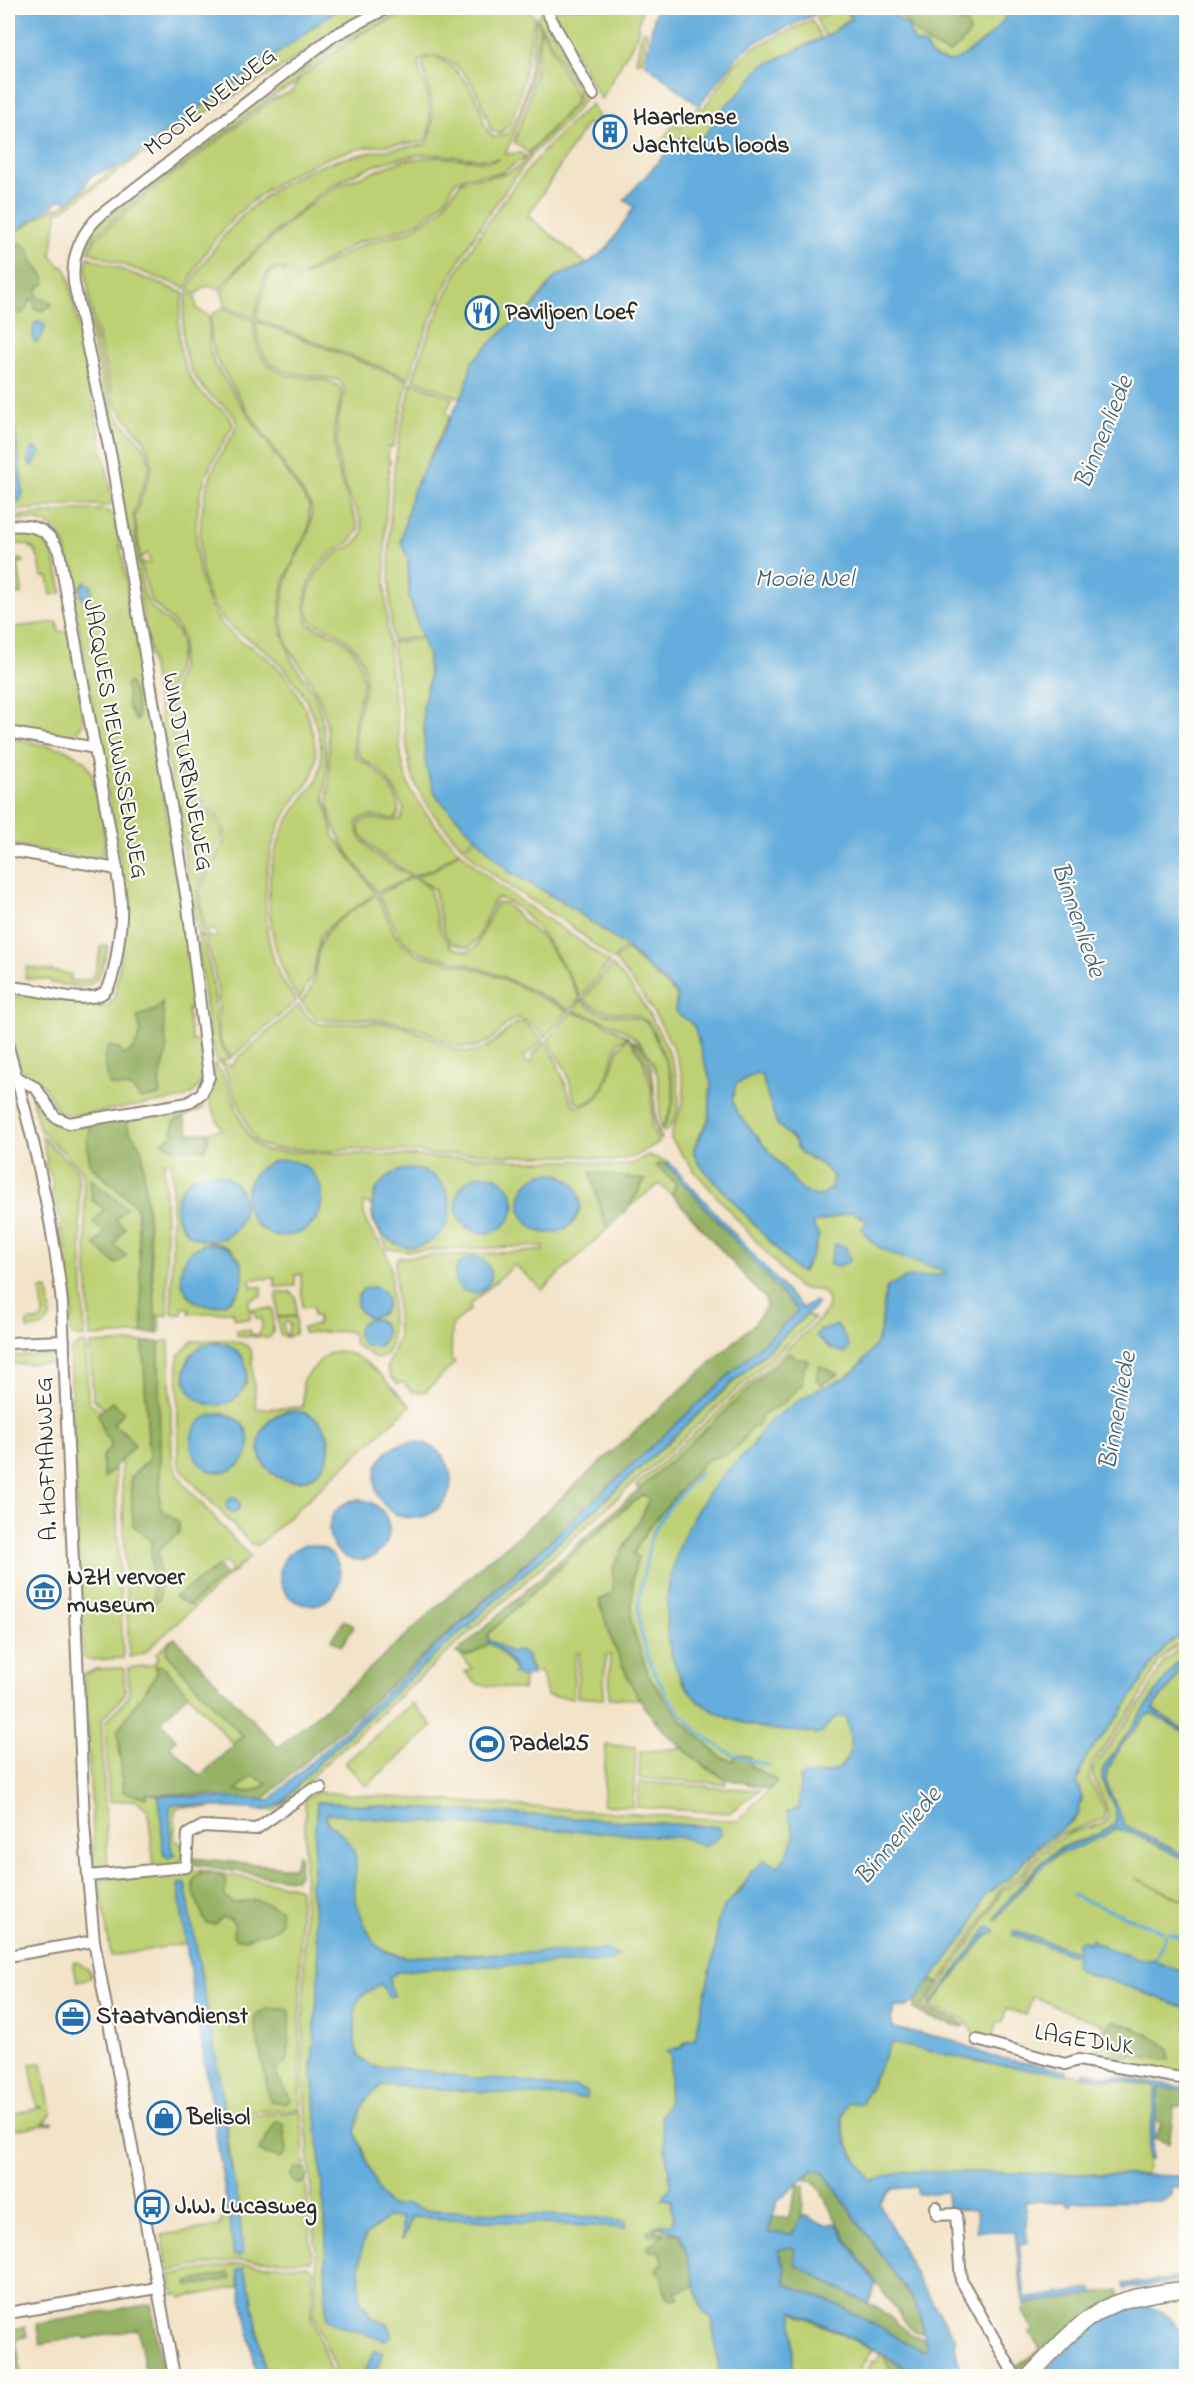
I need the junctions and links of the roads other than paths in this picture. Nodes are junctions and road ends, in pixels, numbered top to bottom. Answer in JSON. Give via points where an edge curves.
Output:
{"nodes":[{"id":1,"x":387,"y":8,"type":"edge"},
{"id":2,"x":545,"y":8,"type":"edge"},
{"id":3,"x":593,"y":95,"type":"dead end"},
{"id":4,"x":77,"y":250,"type":"joint"},
{"id":5,"x":8,"y":526,"type":"edge"},
{"id":6,"x":8,"y":732,"type":"edge"},
{"id":7,"x":95,"y":748,"type":"junction"},
{"id":8,"x":8,"y":850,"type":"edge"},
{"id":9,"x":117,"y":869,"type":"junction"},
{"id":10,"x":8,"y":988,"type":"edge"},
{"id":11,"x":8,"y":1047,"type":"edge"},
{"id":12,"x":16,"y":1077,"type":"junction"},
{"id":13,"x":64,"y":1341,"type":"junction"},
{"id":14,"x":8,"y":1343,"type":"edge"},
{"id":15,"x":321,"y":1788,"type":"dead end"},
{"id":16,"x":88,"y":1876,"type":"junction"},
{"id":17,"x":94,"y":1941,"type":"junction"},
{"id":18,"x":8,"y":1956,"type":"edge"},
{"id":19,"x":977,"y":2040,"type":"dead end"},
{"id":20,"x":1186,"y":2079,"type":"edge"},
{"id":21,"x":936,"y":2207,"type":"dead end"},
{"id":22,"x":157,"y":2288,"type":"junction"},
{"id":23,"x":1186,"y":2289,"type":"edge"},
{"id":24,"x":8,"y":2313,"type":"edge"},
{"id":25,"x":174,"y":2376,"type":"edge"},
{"id":26,"x":1015,"y":2376,"type":"edge"},
{"id":27,"x":1029,"y":2376,"type":"edge"}],
"edges":[{"from":1,"to":4,"type":"street","name":"MOOIE NELWEG","via":[[333,36],[109,208],[89,227]]},
{"from":2,"to":3,"type":"street"},
{"from":4,"to":12,"type":"street","name":"WINDTURBINEWEG","via":[[74,283],[106,428],[171,805],[209,1077],[202,1094],[192,1101],[69,1123],[55,1117],[36,1089]]},
{"from":5,"to":7,"type":"street","name":"JACQUES MEUWISSENWEG","via":[[42,529],[59,552]]},
{"from":6,"to":7,"type":"street"},
{"from":7,"to":9,"type":"street","name":"JACQUES MEUWISSENWEG"},
{"from":8,"to":9,"type":"street"},
{"from":9,"to":10,"type":"street","name":"JACQUES MEUWISSENWEG","via":[[121,924],[106,991],[93,997],[79,997]]},
{"from":11,"to":12,"type":"street","name":"A. HOFMANWEG"},
{"from":12,"to":13,"type":"street","name":"A. HOFMANWEG","via":[[51,1225]]},
{"from":13,"to":14,"type":"street"},
{"from":13,"to":16,"type":"street","name":"A. HOFMANWEG"},
{"from":15,"to":16,"type":"street","via":[[310,1790],[256,1829],[203,1826],[189,1834],[186,1867]]},
{"from":16,"to":17,"type":"street","name":"A. HOFMANWEG"},
{"from":17,"to":18,"type":"street"},
{"from":17,"to":22,"type":"street","name":"A. HOFMANWEG"},
{"from":19,"to":20,"type":"street","name":"LAGEDIJK","via":[[1065,2064],[1078,2060]]},
{"from":21,"to":26,"type":"street","via":[[937,2215],[956,2214],[961,2280]]},
{"from":22,"to":24,"type":"street"},
{"from":22,"to":25,"type":"street","name":"A. HOFMANWEG"},
{"from":23,"to":27,"type":"street","via":[[1138,2296],[1097,2313]]}]}
